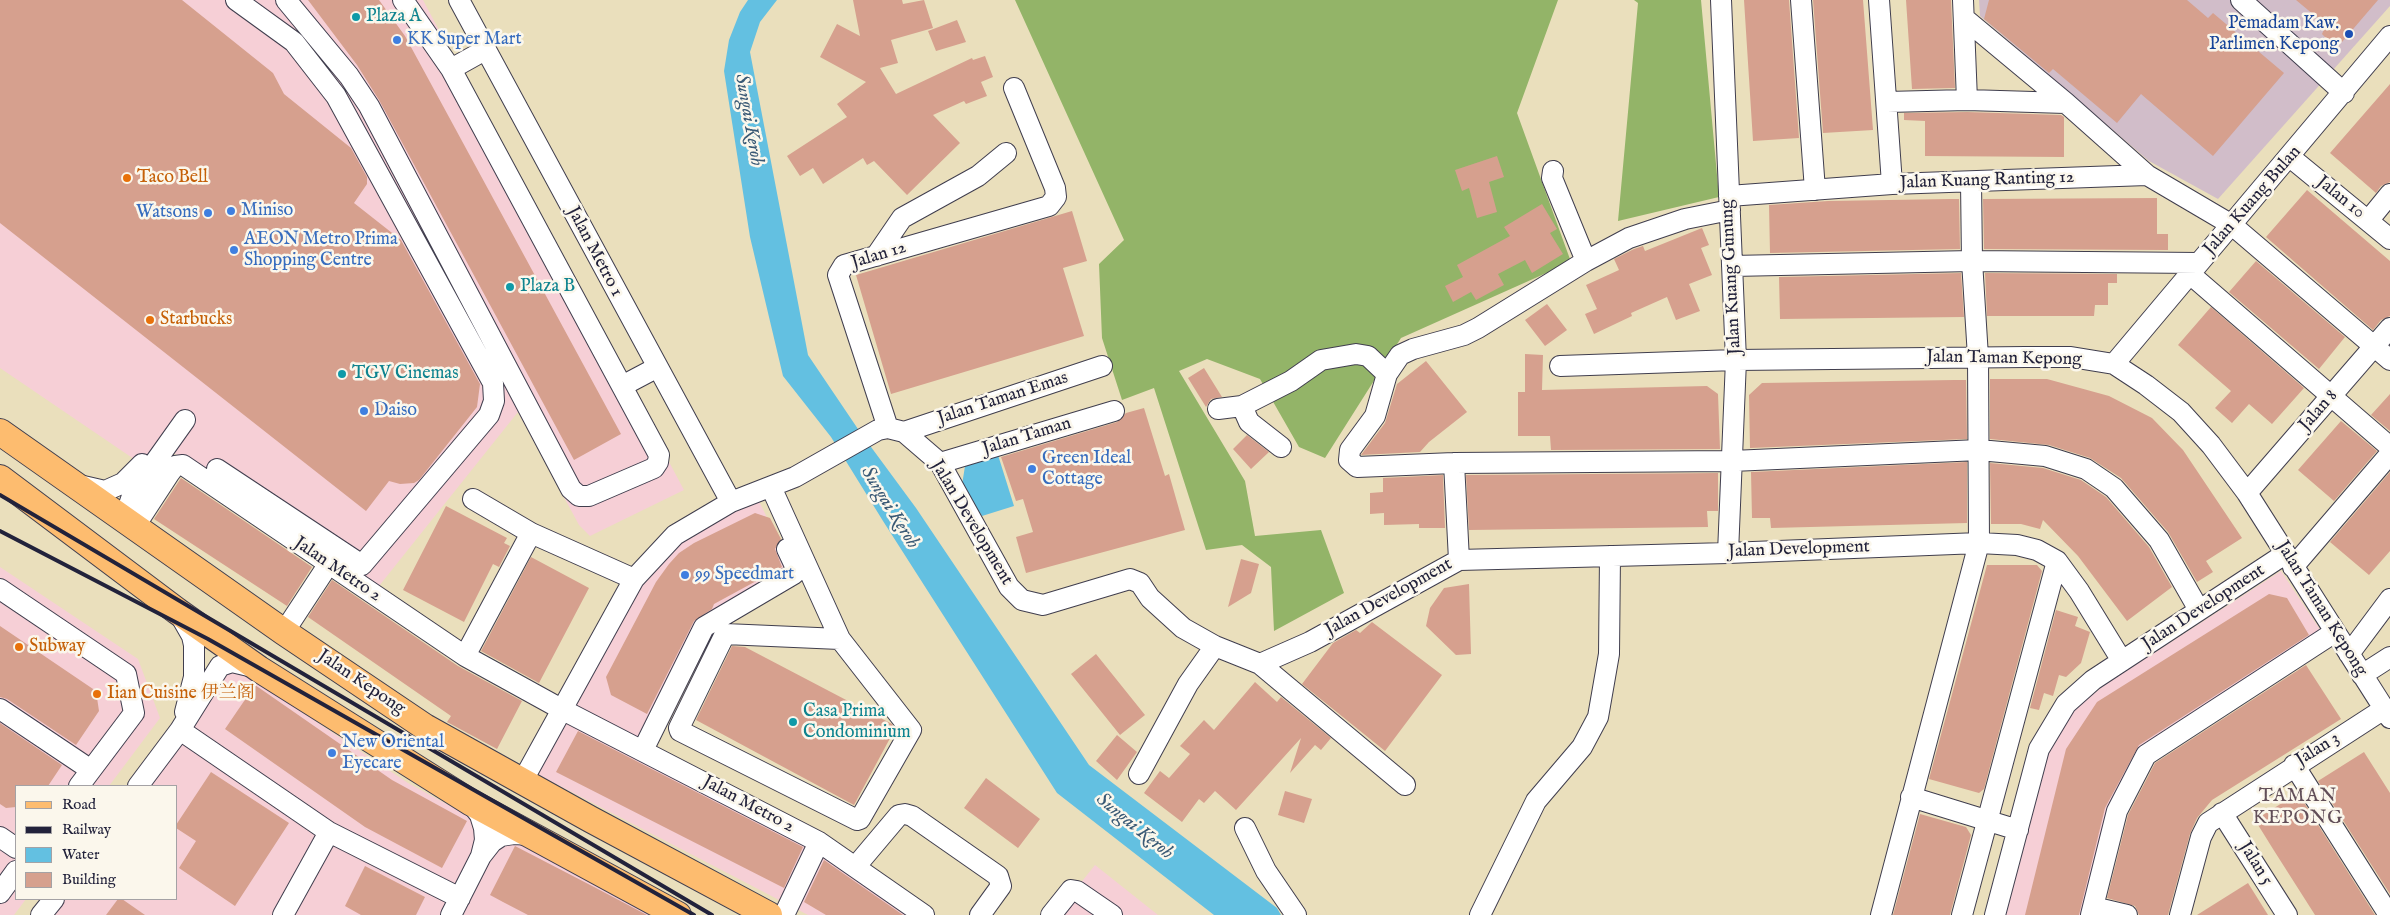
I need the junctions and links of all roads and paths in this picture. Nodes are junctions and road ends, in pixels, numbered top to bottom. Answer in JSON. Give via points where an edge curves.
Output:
{"nodes":[{"id":1,"x":236,"y":0,"type":"edge"},
{"id":2,"x":286,"y":0,"type":"edge"},
{"id":3,"x":403,"y":0,"type":"edge"},
{"id":4,"x":459,"y":0,"type":"edge"},
{"id":5,"x":1721,"y":0,"type":"edge"},
{"id":6,"x":1801,"y":0,"type":"edge"},
{"id":7,"x":1879,"y":0,"type":"edge"},
{"id":8,"x":2241,"y":0,"type":"edge"},
{"id":9,"x":1964,"y":10,"type":"edge"},
{"id":10,"x":2390,"y":36,"type":"edge"},
{"id":11,"x":485,"y":50,"type":"junction"},
{"id":12,"x":451,"y":69,"type":"junction"},
{"id":13,"x":1014,"y":88,"type":"dead end"},
{"id":14,"x":2344,"y":93,"type":"junction"},
{"id":15,"x":1967,"y":100,"type":"junction"},
{"id":16,"x":1886,"y":102,"type":"junction"},
{"id":17,"x":2066,"y":103,"type":"junction"},
{"id":18,"x":1006,"y":153,"type":"dead end"},
{"id":19,"x":2290,"y":157,"type":"junction"},
{"id":20,"x":1553,"y":172,"type":"dead end"},
{"id":21,"x":2147,"y":174,"type":"junction"},
{"id":22,"x":1971,"y":182,"type":"junction"},
{"id":23,"x":1892,"y":184,"type":"junction"},
{"id":24,"x":1815,"y":190,"type":"junction"},
{"id":25,"x":2390,"y":194,"type":"edge"},
{"id":26,"x":1729,"y":203,"type":"junction"},
{"id":27,"x":2368,"y":221,"type":"junction"},
{"id":28,"x":2232,"y":225,"type":"junction"},
{"id":29,"x":2390,"y":239,"type":"edge"},
{"id":30,"x":876,"y":256,"type":"junction"},
{"id":31,"x":1586,"y":260,"type":"junction"},
{"id":32,"x":1972,"y":261,"type":"junction"},
{"id":33,"x":1732,"y":266,"type":"junction"},
{"id":34,"x":2195,"y":268,"type":"junction"},
{"id":35,"x":2390,"y":328,"type":"edge"},
{"id":36,"x":2374,"y":346,"type":"junction"},
{"id":37,"x":1978,"y":357,"type":"junction"},
{"id":38,"x":1736,"y":360,"type":"junction"},
{"id":39,"x":2390,"y":360,"type":"edge"},
{"id":40,"x":2114,"y":364,"type":"junction"},
{"id":41,"x":1102,"y":366,"type":"dead end"},
{"id":42,"x":1560,"y":366,"type":"dead end"},
{"id":43,"x":656,"y":368,"type":"junction"},
{"id":44,"x":1387,"y":374,"type":"junction"},
{"id":45,"x":622,"y":386,"type":"junction"},
{"id":46,"x":2331,"y":396,"type":"junction"},
{"id":47,"x":1242,"y":406,"type":"junction"},
{"id":48,"x":1218,"y":409,"type":"dead end"},
{"id":49,"x":1114,"y":411,"type":"dead end"},
{"id":50,"x":186,"y":420,"type":"dead end"},
{"id":51,"x":890,"y":430,"type":"junction"},
{"id":52,"x":0,"y":432,"type":"edge"},
{"id":53,"x":1281,"y":447,"type":"dead end"},
{"id":54,"x":2390,"y":447,"type":"edge"},
{"id":55,"x":1979,"y":450,"type":"junction"},
{"id":56,"x":2390,"y":454,"type":"edge"},
{"id":57,"x":1732,"y":461,"type":"junction"},
{"id":58,"x":143,"y":463,"type":"dead end"},
{"id":59,"x":1454,"y":463,"type":"junction"},
{"id":60,"x":940,"y":464,"type":"junction"},
{"id":61,"x":217,"y":469,"type":"dead end"},
{"id":62,"x":0,"y":478,"type":"edge"},
{"id":63,"x":79,"y":485,"type":"junction"},
{"id":64,"x":765,"y":489,"type":"junction"},
{"id":65,"x":2247,"y":493,"type":"junction"},
{"id":66,"x":473,"y":499,"type":"dead end"},
{"id":67,"x":731,"y":502,"type":"junction"},
{"id":68,"x":131,"y":523,"type":"junction"},
{"id":69,"x":531,"y":533,"type":"junction"},
{"id":70,"x":1979,"y":542,"type":"junction"},
{"id":71,"x":1728,"y":553,"type":"junction"},
{"id":72,"x":1610,"y":556,"type":"junction"},
{"id":73,"x":1459,"y":560,"type":"junction"},
{"id":74,"x":2057,"y":561,"type":"junction"},
{"id":75,"x":2289,"y":561,"type":"junction"},
{"id":76,"x":328,"y":565,"type":"junction"},
{"id":77,"x":634,"y":579,"type":"junction"},
{"id":78,"x":0,"y":589,"type":"edge"},
{"id":79,"x":2390,"y":599,"type":"edge"},
{"id":80,"x":2199,"y":610,"type":"junction"},
{"id":81,"x":177,"y":611,"type":"junction"},
{"id":82,"x":284,"y":632,"type":"junction"},
{"id":83,"x":2335,"y":632,"type":"junction"},
{"id":84,"x":840,"y":639,"type":"junction"},
{"id":85,"x":1215,"y":646,"type":"junction"},
{"id":86,"x":2349,"y":654,"type":"junction"},
{"id":87,"x":465,"y":656,"type":"junction"},
{"id":88,"x":2390,"y":657,"type":"edge"},
{"id":89,"x":2122,"y":661,"type":"junction"},
{"id":90,"x":1260,"y":664,"type":"junction"},
{"id":91,"x":260,"y":669,"type":"junction"},
{"id":92,"x":2362,"y":675,"type":"junction"},
{"id":93,"x":0,"y":708,"type":"edge"},
{"id":94,"x":563,"y":710,"type":"junction"},
{"id":95,"x":2387,"y":713,"type":"edge"},
{"id":96,"x":180,"y":730,"type":"junction"},
{"id":97,"x":643,"y":750,"type":"junction"},
{"id":98,"x":2294,"y":765,"type":"junction"},
{"id":99,"x":91,"y":770,"type":"junction"},
{"id":100,"x":1140,"y":774,"type":"dead end"},
{"id":101,"x":522,"y":782,"type":"junction"},
{"id":102,"x":80,"y":785,"type":"edge"},
{"id":103,"x":139,"y":785,"type":"edge"},
{"id":104,"x":1405,"y":785,"type":"dead end"},
{"id":105,"x":1911,"y":797,"type":"junction"},
{"id":106,"x":470,"y":802,"type":"junction"},
{"id":107,"x":2222,"y":813,"type":"junction"},
{"id":108,"x":1988,"y":821,"type":"junction"},
{"id":109,"x":1245,"y":828,"type":"dead end"},
{"id":110,"x":2018,"y":830,"type":"junction"},
{"id":111,"x":329,"y":832,"type":"junction"},
{"id":112,"x":532,"y":835,"type":"junction"},
{"id":113,"x":0,"y":837,"type":"edge"},
{"id":114,"x":819,"y":842,"type":"junction"},
{"id":115,"x":15,"y":847,"type":"edge"},
{"id":116,"x":481,"y":856,"type":"junction"},
{"id":117,"x":856,"y":866,"type":"junction"},
{"id":118,"x":15,"y":872,"type":"edge"},
{"id":119,"x":0,"y":893,"type":"edge"},
{"id":120,"x":53,"y":900,"type":"edge"},
{"id":121,"x":456,"y":906,"type":"edge"},
{"id":122,"x":2092,"y":911,"type":"edge"},
{"id":123,"x":42,"y":915,"type":"edge"},
{"id":124,"x":283,"y":915,"type":"edge"},
{"id":125,"x":678,"y":915,"type":"edge"},
{"id":126,"x":769,"y":915,"type":"edge"},
{"id":127,"x":784,"y":915,"type":"edge"},
{"id":128,"x":924,"y":915,"type":"edge"},
{"id":129,"x":980,"y":915,"type":"edge"},
{"id":130,"x":1051,"y":915,"type":"edge"},
{"id":131,"x":1112,"y":915,"type":"edge"},
{"id":132,"x":1296,"y":915,"type":"edge"},
{"id":133,"x":1480,"y":915,"type":"edge"},
{"id":134,"x":1881,"y":915,"type":"edge"},
{"id":135,"x":1962,"y":915,"type":"edge"},
{"id":136,"x":1995,"y":915,"type":"edge"},
{"id":137,"x":2127,"y":915,"type":"edge"},
{"id":138,"x":2180,"y":915,"type":"edge"},
{"id":139,"x":2287,"y":915,"type":"edge"},
{"id":140,"x":2389,"y":915,"type":"edge"}],
"edges":[{"from":1,"to":61,"type":"street","via":[[294,42],[336,96],[493,382],[494,401],[489,415],[362,565]]},
{"from":2,"to":45,"type":"street","via":[[349,76],[369,106],[571,489],[579,496],[589,496],[654,468],[658,462],[659,455]]},
{"from":3,"to":12,"type":"street"},
{"from":4,"to":11,"type":"street","name":"Jalan Metro 1"},
{"from":5,"to":26,"type":"street","name":"Jalan Kuang Gunung"},
{"from":6,"to":24,"type":"street"},
{"from":7,"to":16,"type":"street"},
{"from":8,"to":14,"type":"street"},
{"from":9,"to":15,"type":"street"},
{"from":9,"to":17,"type":"street"},
{"from":10,"to":14,"type":"street","name":"Jalan Kuang Bulan"},
{"from":11,"to":12,"type":"street"},
{"from":11,"to":43,"type":"street","name":"Jalan Metro 1"},
{"from":12,"to":45,"type":"street"},
{"from":13,"to":30,"type":"street","name":"Jalan 12","via":[[1055,188],[1056,197],[1049,206]]},
{"from":14,"to":19,"type":"street","name":"Jalan Kuang Bulan"},
{"from":15,"to":16,"type":"street"},
{"from":15,"to":17,"type":"street"},
{"from":16,"to":23,"type":"street"},
{"from":17,"to":21,"type":"street"},
{"from":18,"to":30,"type":"street","via":[[978,176],[902,218]]},
{"from":19,"to":27,"type":"street","name":"Jalan 10"},
{"from":19,"to":28,"type":"street","name":"Jalan Kuang Bulan"},
{"from":20,"to":31,"type":"street","via":[[1552,178]]},
{"from":21,"to":22,"type":"street","name":"Jalan Kuang Ranting 12"},
{"from":21,"to":28,"type":"street"},
{"from":22,"to":23,"type":"street","name":"Jalan Kuang Ranting 12"},
{"from":22,"to":32,"type":"street"},
{"from":23,"to":24,"type":"street","name":"Jalan Kuang Ranting 12"},
{"from":24,"to":26,"type":"street","name":"Jalan Kuang Ranting 12"},
{"from":25,"to":27,"type":"street"},
{"from":26,"to":31,"type":"street","name":"Jalan Kuang Ranting 12","via":[[1648,230]]},
{"from":26,"to":33,"type":"street","name":"Jalan Kuang Gunung"},
{"from":27,"to":29,"type":"street","name":"Jalan 10"},
{"from":28,"to":34,"type":"street","name":"Jalan Kuang Bulan"},
{"from":28,"to":36,"type":"street"},
{"from":30,"to":51,"type":"street","name":"Jalan 12","via":[[844,265],[838,275]]},
{"from":31,"to":44,"type":"street","name":"Jalan Kuang Ranting 12","via":[[1471,332],[1400,355]]},
{"from":32,"to":33,"type":"street"},
{"from":32,"to":34,"type":"street"},
{"from":32,"to":37,"type":"street"},
{"from":33,"to":38,"type":"street","name":"Jalan Kuang Gunung"},
{"from":34,"to":40,"type":"street","name":"Jalan Kuang Bulan"},
{"from":34,"to":46,"type":"street"},
{"from":35,"to":36,"type":"street","name":"Jalan 8"},
{"from":36,"to":39,"type":"street"},
{"from":36,"to":46,"type":"street","name":"Jalan 8"},
{"from":37,"to":38,"type":"street","name":"Jalan Taman Kepong"},
{"from":37,"to":40,"type":"street","name":"Jalan Taman Kepong","via":[[2071,357]]},
{"from":37,"to":55,"type":"street"},
{"from":38,"to":42,"type":"street","name":"Jalan Taman Kepong"},
{"from":38,"to":57,"type":"street","name":"Jalan Kuang Gunung"},
{"from":40,"to":65,"type":"street","name":"Jalan Taman Kepong","via":[[2181,412]]},
{"from":41,"to":51,"type":"street","name":"Jalan Taman Emas"},
{"from":43,"to":45,"type":"street"},
{"from":43,"to":67,"type":"street","name":"Jalan Metro 1"},
{"from":44,"to":47,"type":"street","via":[[1368,356],[1356,354],[1320,360],[1291,381]]},
{"from":44,"to":59,"type":"street","via":[[1375,416],[1350,450],[1349,460],[1357,467]]},
{"from":46,"to":54,"type":"street"},
{"from":46,"to":65,"type":"street","name":"Jalan 8"},
{"from":47,"to":48,"type":"street"},
{"from":47,"to":53,"type":"street","via":[[1249,422]]},
{"from":49,"to":60,"type":"street","name":"Jalan Taman"},
{"from":50,"to":68,"type":"street","via":[[133,493],[127,511]]},
{"from":51,"to":60,"type":"street","name":"Jalan Development"},
{"from":51,"to":64,"type":"street","name":"Jalan Taman Emas"},
{"from":52,"to":63,"type":"main road","name":"Jalan Kepong"},
{"from":55,"to":57,"type":"street"},
{"from":55,"to":70,"type":"street"},
{"from":55,"to":80,"type":"street","via":[[2065,461],[2086,469],[2114,488],[2159,540]]},
{"from":56,"to":75,"type":"street","name":"Jalan Development"},
{"from":57,"to":59,"type":"street"},
{"from":57,"to":71,"type":"street","name":"Jalan Kuang Gunung"},
{"from":58,"to":63,"type":"street","via":[[123,483],[105,490]]},
{"from":59,"to":73,"type":"street"},
{"from":60,"to":85,"type":"street","name":"Jalan Development","via":[[1009,587],[1022,600],[1043,605],[1130,579],[1140,582],[1150,598],[1183,628]]},
{"from":62,"to":81,"type":"main road"},
{"from":63,"to":68,"type":"main road","name":"Jalan Kepong"},
{"from":64,"to":67,"type":"street"},
{"from":64,"to":84,"type":"street"},
{"from":64,"to":97,"type":"street","via":[[796,571],[704,627]]},
{"from":65,"to":75,"type":"street","name":"Jalan Taman Kepong"},
{"from":66,"to":69,"type":"street"},
{"from":67,"to":77,"type":"street","via":[[675,535]]},
{"from":68,"to":76,"type":"street","name":"Jalan Metro 2","via":[[175,466],[183,465]]},
{"from":68,"to":82,"type":"main road","name":"Jalan Kepong"},
{"from":69,"to":77,"type":"street"},
{"from":69,"to":87,"type":"street"},
{"from":70,"to":71,"type":"street","name":"Jalan Development"},
{"from":70,"to":74,"type":"street","name":"Jalan Development","via":[[2017,545],[2037,550]]},
{"from":70,"to":105,"type":"street"},
{"from":71,"to":72,"type":"street","name":"Jalan Development"},
{"from":72,"to":73,"type":"street","name":"Jalan Development"},
{"from":72,"to":133,"type":"street","via":[[1609,654],[1598,717],[1582,747],[1536,801]]},
{"from":73,"to":90,"type":"street","name":"Jalan Development","via":[[1310,642]]},
{"from":74,"to":89,"type":"street","name":"Jalan Development"},
{"from":74,"to":108,"type":"street"},
{"from":75,"to":80,"type":"street","name":"Jalan Development"},
{"from":75,"to":83,"type":"street","name":"Jalan Taman Kepong"},
{"from":76,"to":82,"type":"street"},
{"from":76,"to":87,"type":"street","name":"Jalan Metro 2"},
{"from":77,"to":94,"type":"street"},
{"from":78,"to":99,"type":"street","via":[[126,674],[134,713]]},
{"from":79,"to":86,"type":"street"},
{"from":80,"to":89,"type":"street","name":"Jalan Development"},
{"from":81,"to":91,"type":"main road"},
{"from":81,"to":96,"type":"street","via":[[192,636],[195,662]]},
{"from":82,"to":101,"type":"main road","name":"Jalan Kepong","via":[[425,727]]},
{"from":83,"to":86,"type":"street","name":"Jalan Taman Kepong"},
{"from":83,"to":122,"type":"street","via":[[2146,755],[2117,811]]},
{"from":84,"to":84,"type":"street","via":[[910,729],[860,819],[680,731],[725,634]]},
{"from":85,"to":90,"type":"street","name":"Jalan Development"},
{"from":85,"to":100,"type":"street","via":[[1188,684]]},
{"from":86,"to":92,"type":"street","name":"Jalan Taman Kepong"},
{"from":87,"to":94,"type":"street","name":"Jalan Metro 2"},
{"from":88,"to":92,"type":"street"},
{"from":89,"to":110,"type":"street","name":"Jalan Development","via":[[2093,680],[2066,704],[2052,726],[2039,749]]},
{"from":90,"to":104,"type":"street"},
{"from":91,"to":96,"type":"street","via":[[232,662],[220,666]]},
{"from":91,"to":106,"type":"main road"},
{"from":92,"to":95,"type":"street","name":"Jalan Taman Kepong"},
{"from":93,"to":99,"type":"street"},
{"from":94,"to":97,"type":"street","name":"Jalan Metro 2"},
{"from":94,"to":101,"type":"street"},
{"from":95,"to":98,"type":"street","name":"Jalan 3"},
{"from":96,"to":103,"type":"street"},
{"from":96,"to":111,"type":"street"},
{"from":97,"to":114,"type":"street","name":"Jalan Metro 2"},
{"from":98,"to":107,"type":"street","name":"Jalan 3"},
{"from":98,"to":140,"type":"street"},
{"from":99,"to":102,"type":"street"},
{"from":101,"to":126,"type":"main road","name":"Jalan Kepong"},
{"from":105,"to":108,"type":"street"},
{"from":105,"to":134,"type":"street"},
{"from":106,"to":112,"type":"main road"},
{"from":106,"to":116,"type":"street","via":[[480,815],[484,828]]},
{"from":107,"to":138,"type":"street","name":"Jalan 3","via":[[2208,823],[2201,837]]},
{"from":107,"to":139,"type":"street","name":"Jalan 5"},
{"from":108,"to":110,"type":"street"},
{"from":108,"to":135,"type":"street"},
{"from":109,"to":132,"type":"street","via":[[1266,871]]},
{"from":110,"to":136,"type":"street","name":"Jalan Development"},
{"from":111,"to":121,"type":"street"},
{"from":111,"to":124,"type":"street"},
{"from":112,"to":116,"type":"street","via":[[501,836]]},
{"from":112,"to":125,"type":"main road"},
{"from":113,"to":115,"type":"street"},
{"from":114,"to":117,"type":"street","name":"Jalan Metro 2"},
{"from":114,"to":127,"type":"street"},
{"from":116,"to":121,"type":"street"},
{"from":117,"to":128,"type":"street","name":"Jalan Metro 2"},
{"from":117,"to":129,"type":"street","via":[[899,815],[912,816],[998,876],[1001,886]]},
{"from":118,"to":119,"type":"street"},
{"from":120,"to":123,"type":"street"},
{"from":122,"to":137,"type":"street"},
{"from":130,"to":131,"type":"street","via":[[1071,890]]}]}
